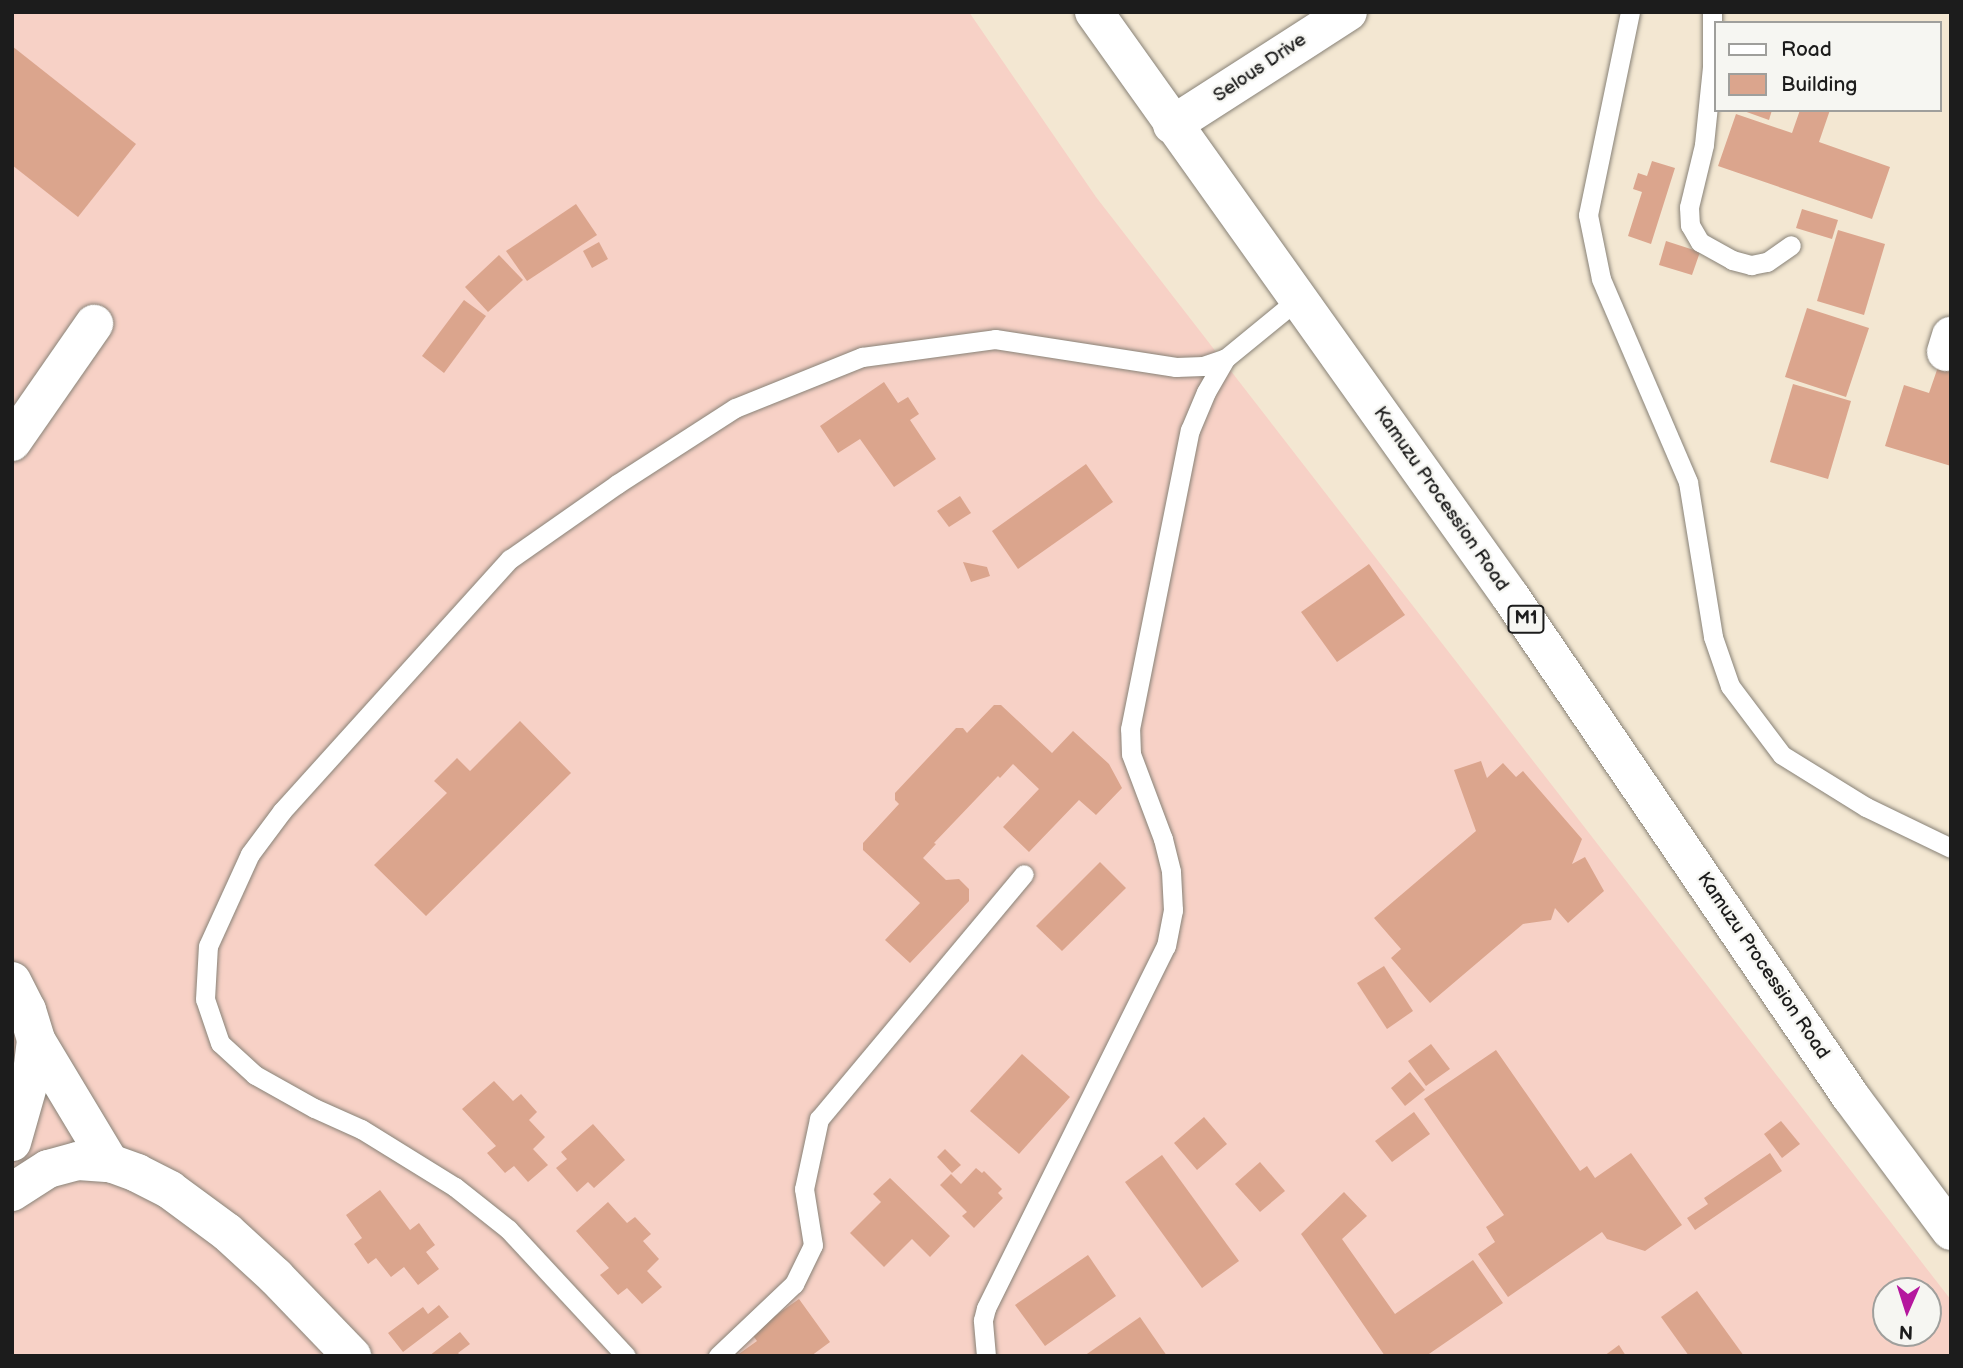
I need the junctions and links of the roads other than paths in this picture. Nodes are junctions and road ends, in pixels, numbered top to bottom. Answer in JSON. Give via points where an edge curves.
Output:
{"nodes":[{"id":1,"x":1094,"y":12,"type":"edge"},
{"id":2,"x":1630,"y":12,"type":"edge"},
{"id":3,"x":1712,"y":12,"type":"edge"},
{"id":4,"x":1324,"y":18,"type":"edge"},
{"id":5,"x":1172,"y":125,"type":"junction"},
{"id":6,"x":1791,"y":246,"type":"dead end"},
{"id":7,"x":1298,"y":299,"type":"junction"},
{"id":8,"x":94,"y":324,"type":"dead end"},
{"id":9,"x":1226,"y":358,"type":"junction"},
{"id":10,"x":12,"y":442,"type":"edge"},
{"id":11,"x":1951,"y":848,"type":"edge"},
{"id":12,"x":1024,"y":874,"type":"dead end"},
{"id":13,"x":12,"y":981,"type":"edge"},
{"id":14,"x":36,"y":1041,"type":"junction"},
{"id":15,"x":12,"y":1142,"type":"edge"},
{"id":16,"x":110,"y":1163,"type":"junction"},
{"id":17,"x":12,"y":1192,"type":"edge"},
{"id":18,"x":1951,"y":1231,"type":"edge"},
{"id":19,"x":352,"y":1356,"type":"edge"},
{"id":20,"x":626,"y":1356,"type":"edge"},
{"id":21,"x":718,"y":1356,"type":"edge"},
{"id":22,"x":986,"y":1356,"type":"edge"}],
"edges":[{"from":1,"to":5,"type":"main road","name":"Kamuzu Procession Road","number":"M1"},
{"from":2,"to":11,"type":"lane","via":[[1588,215],[1601,279],[1688,482],[1713,637],[1730,686],[1782,755],[1866,807]]},
{"from":3,"to":6,"type":"lane","via":[[1704,145],[1689,207],[1690,226],[1700,242],[1751,265],[1767,262]]},
{"from":4,"to":5,"type":"main road","name":"Selous Drive"},
{"from":5,"to":7,"type":"main road","name":"Kamuzu Procession Road","number":"M1"},
{"from":7,"to":9,"type":"lane"},
{"from":7,"to":18,"type":"main road","name":"Kamuzu Procession Road","number":"M1","via":[[1656,807],[1851,1097]]},
{"from":8,"to":10,"type":"main road"},
{"from":9,"to":20,"type":"lane","via":[[1203,366],[1176,367],[995,339],[862,357],[735,408],[510,559],[282,811],[250,854],[208,946],[205,999],[220,1042],[255,1075],[361,1129],[455,1186],[508,1229]]},
{"from":9,"to":22,"type":"lane","via":[[1190,430],[1130,729],[1131,754],[1171,871],[1173,910],[1166,946],[986,1308]]},
{"from":12,"to":21,"type":"lane","via":[[819,1119],[804,1189],[813,1245],[794,1284]]},
{"from":13,"to":14,"type":"main road"},
{"from":14,"to":15,"type":"main road"},
{"from":14,"to":16,"type":"main road"},
{"from":16,"to":17,"type":"main road","via":[[78,1161],[48,1168]]},
{"from":16,"to":19,"type":"main road","via":[[170,1190],[227,1232]]}]}
